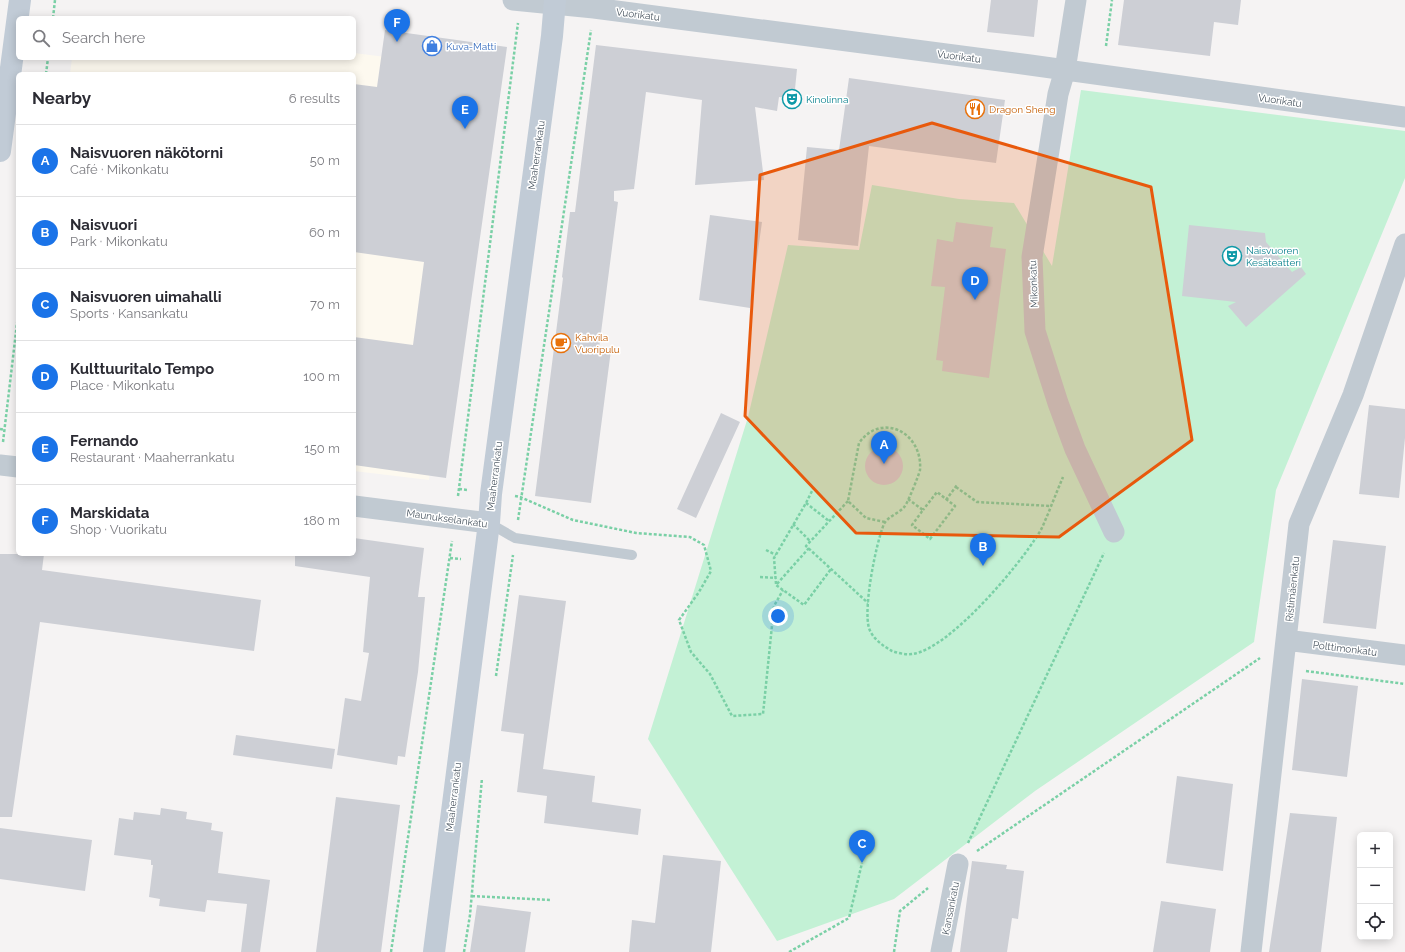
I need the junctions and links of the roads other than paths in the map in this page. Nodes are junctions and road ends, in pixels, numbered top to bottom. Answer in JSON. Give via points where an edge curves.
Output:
{"nodes":[{"id":1,"x":20,"y":0,"type":"edge"},
{"id":2,"x":517,"y":0,"type":"edge"},
{"id":3,"x":1076,"y":0,"type":"edge"},
{"id":4,"x":555,"y":3,"type":"edge"},
{"id":5,"x":18,"y":16,"type":"edge"},
{"id":6,"x":16,"y":30,"type":"edge"},
{"id":7,"x":1065,"y":70,"type":"junction"},
{"id":8,"x":1405,"y":116,"type":"edge"},
{"id":9,"x":0,"y":151,"type":"edge"},
{"id":10,"x":1405,"y":244,"type":"edge"},
{"id":11,"x":0,"y":465,"type":"edge"},
{"id":12,"x":16,"y":467,"type":"edge"},
{"id":13,"x":356,"y":506,"type":"edge"},
{"id":14,"x":489,"y":523,"type":"junction"},
{"id":15,"x":1114,"y":532,"type":"road end"},
{"id":16,"x":632,"y":555,"type":"dead end"},
{"id":17,"x":1286,"y":640,"type":"junction"},
{"id":18,"x":1405,"y":655,"type":"edge"},
{"id":19,"x":958,"y":864,"type":"road end"},
{"id":20,"x":434,"y":952,"type":"edge"},
{"id":21,"x":941,"y":952,"type":"edge"},
{"id":22,"x":1251,"y":952,"type":"edge"}],
"edges":[{"from":1,"to":5,"type":"main road"},
{"from":2,"to":4,"type":"street","name":"Vuorikatu"},
{"from":3,"to":7,"type":"street","name":"Mikonkatu"},
{"from":4,"to":7,"type":"street","name":"Vuorikatu"},
{"from":4,"to":14,"type":"main road","name":"Maaherrankatu"},
{"from":6,"to":9,"type":"main road"},
{"from":7,"to":8,"type":"street","name":"Vuorikatu"},
{"from":7,"to":15,"type":"street","name":"Mikonkatu","via":[[1058,94],[1032,257],[1036,331],[1074,449]]},
{"from":10,"to":17,"type":"street","name":"Ristimäenkatu","via":[[1353,395],[1299,524]]},
{"from":11,"to":12,"type":"street"},
{"from":13,"to":14,"type":"street","name":"Maunukselankatu"},
{"from":14,"to":16,"type":"lane","name":"Maunukselankatu","via":[[515,538]]},
{"from":14,"to":20,"type":"main road","name":"Maaherrankatu"},
{"from":17,"to":18,"type":"street","name":"Polttimonkatu"},
{"from":17,"to":22,"type":"street","name":"Ristimäenkatu"},
{"from":19,"to":21,"type":"street","name":"Kansankatu"}]}
